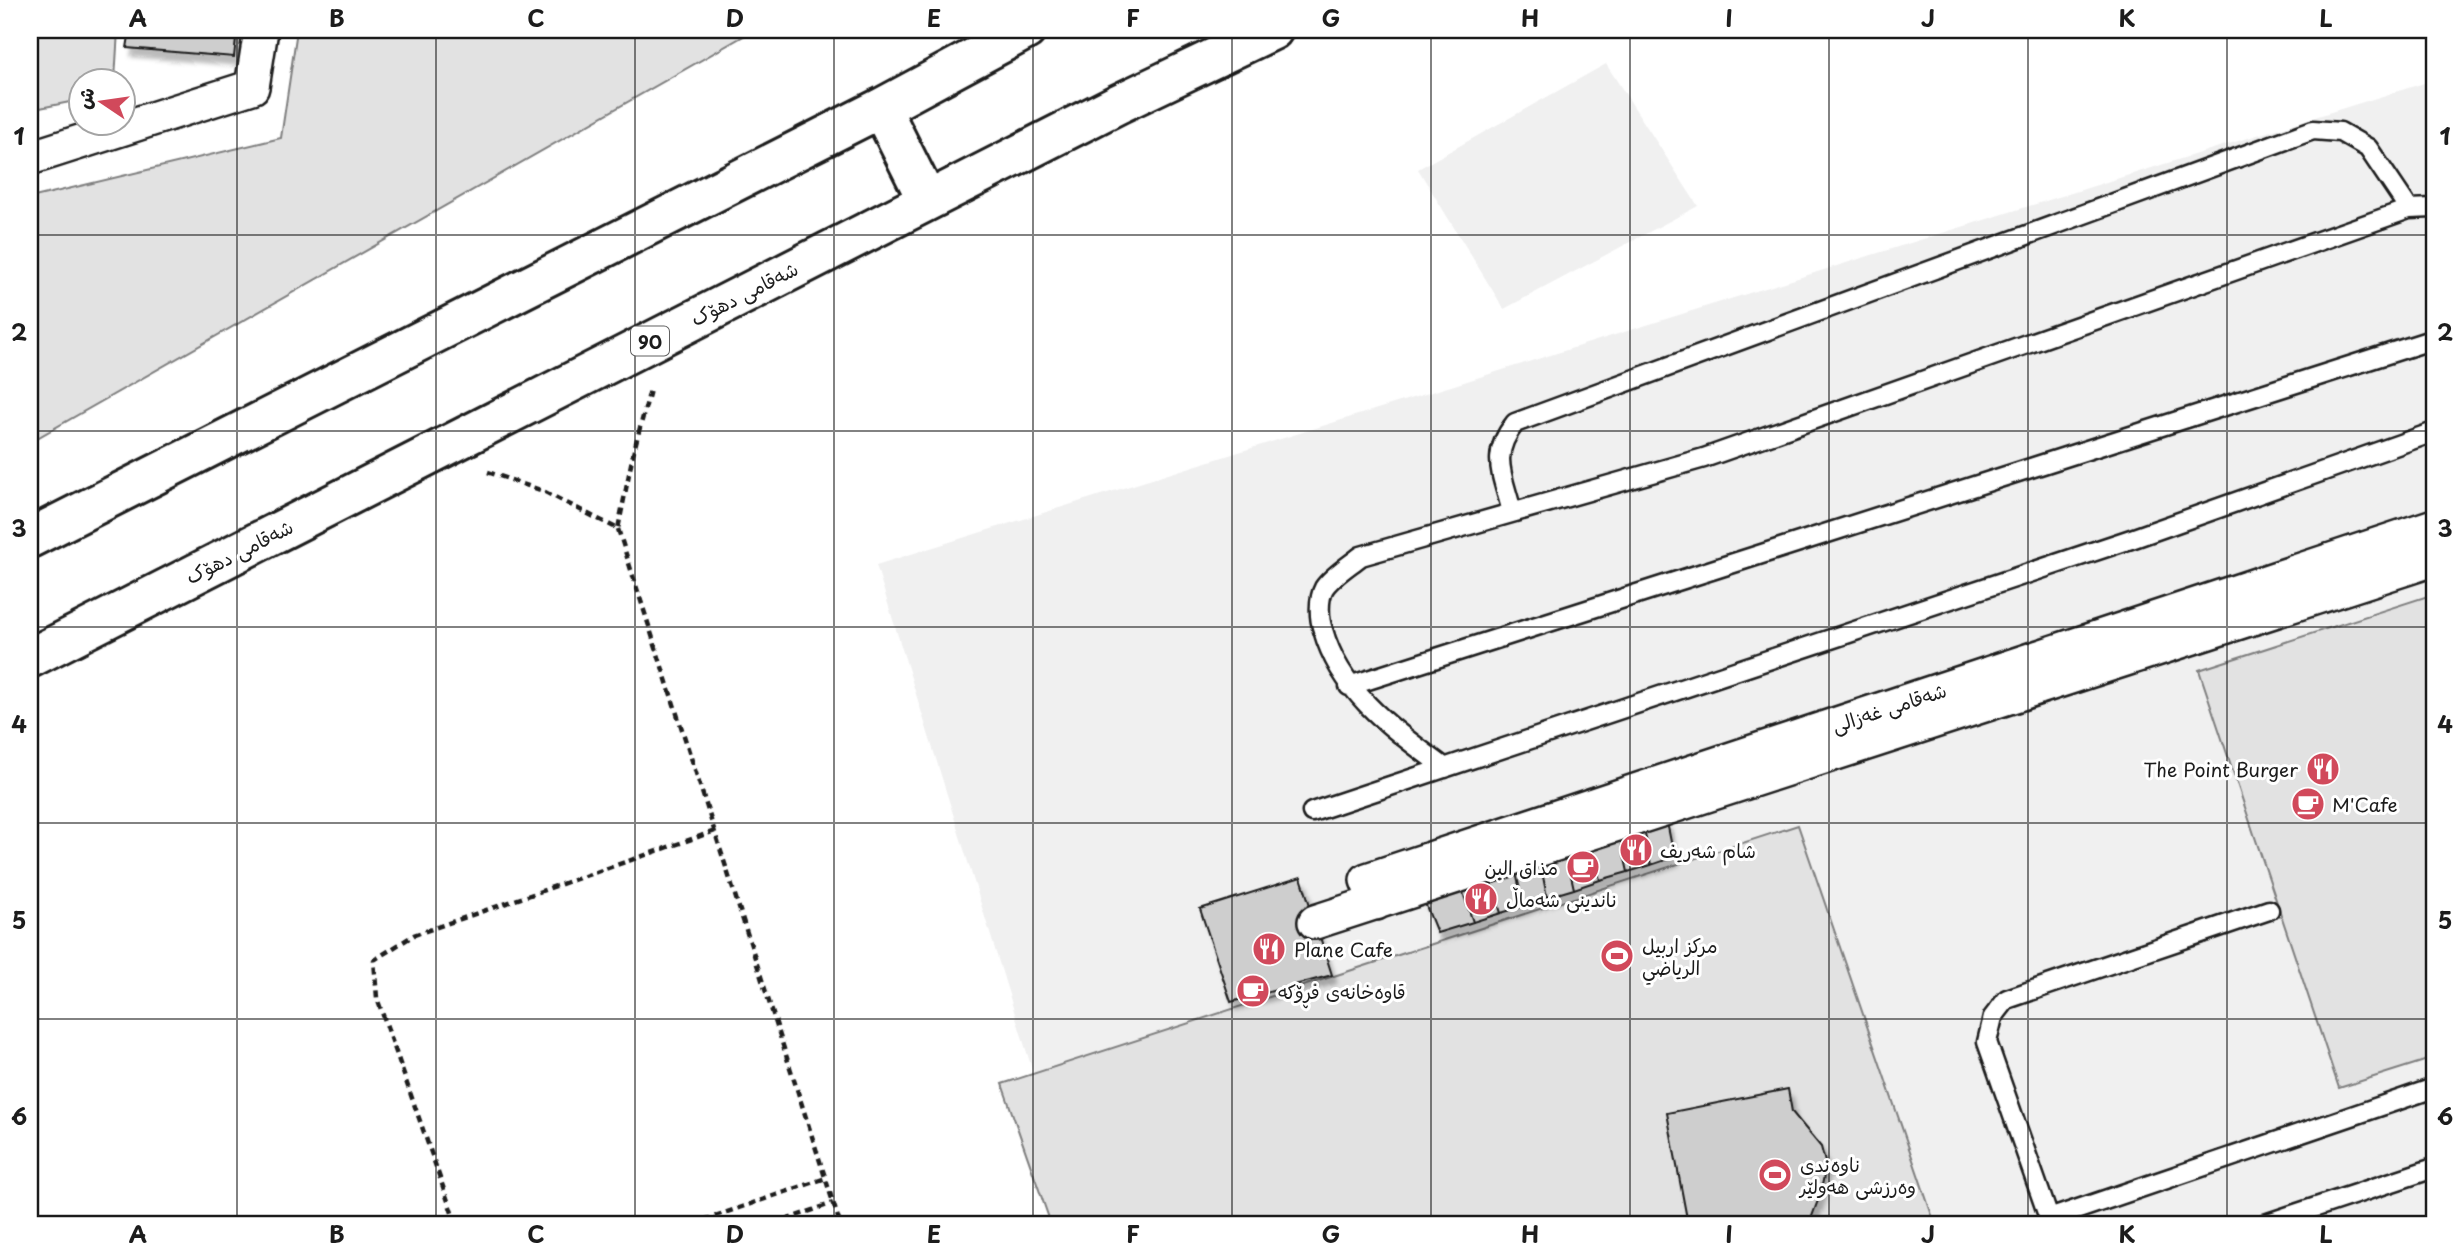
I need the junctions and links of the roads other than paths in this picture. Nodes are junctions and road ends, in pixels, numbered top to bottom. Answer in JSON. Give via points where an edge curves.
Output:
{"nodes":[{"id":1,"x":261,"y":30,"type":"edge"},
{"id":2,"x":1026,"y":30,"type":"edge"},
{"id":3,"x":1273,"y":30,"type":"edge"},
{"id":4,"x":881,"y":108,"type":"junction"},
{"id":5,"x":30,"y":158,"type":"edge"},
{"id":6,"x":927,"y":200,"type":"junction"},
{"id":7,"x":2434,"y":208,"type":"edge"},
{"id":8,"x":2409,"y":209,"type":"junction"},
{"id":9,"x":2434,"y":339,"type":"edge"},
{"id":10,"x":2434,"y":432,"type":"edge"},
{"id":11,"x":1512,"y":512,"type":"junction"},
{"id":12,"x":2434,"y":526,"type":"edge"},
{"id":13,"x":30,"y":538,"type":"edge"},
{"id":14,"x":2434,"y":559,"type":"edge"},
{"id":15,"x":30,"y":658,"type":"edge"},
{"id":16,"x":1349,"y":686,"type":"junction"},
{"id":17,"x":1445,"y":768,"type":"junction"},
{"id":18,"x":1312,"y":812,"type":"dead end"},
{"id":19,"x":1376,"y":903,"type":"junction"},
{"id":20,"x":2269,"y":910,"type":"dead end"},
{"id":21,"x":1315,"y":922,"type":"dead end"},
{"id":22,"x":2434,"y":1088,"type":"edge"},
{"id":23,"x":2434,"y":1168,"type":"edge"},
{"id":24,"x":2050,"y":1222,"type":"edge"},
{"id":25,"x":2265,"y":1224,"type":"edge"}],
"edges":[{"from":1,"to":5,"type":"street","via":[[252,87]]},
{"from":2,"to":4,"type":"highway"},
{"from":3,"to":6,"type":"highway","name":"شەقامی دهۆک","number":"90"},
{"from":4,"to":6,"type":"highway"},
{"from":4,"to":13,"type":"highway"},
{"from":6,"to":15,"type":"highway","name":"شەقامی دهۆک","number":"90"},
{"from":7,"to":8,"type":"lane"},
{"from":8,"to":11,"type":"lane","via":[[1704,457]]},
{"from":8,"to":11,"type":"lane","via":[[2368,148],[2340,132],[2313,130],[1516,424],[1504,437],[1498,454]]},
{"from":9,"to":16,"type":"lane"},
{"from":10,"to":17,"type":"lane","via":[[2134,538]]},
{"from":11,"to":16,"type":"lane","via":[[1361,556],[1324,589],[1319,618],[1328,648]]},
{"from":12,"to":19,"type":"street","name":"شەقامی غەزالی","via":[[1367,880]]},
{"from":14,"to":19,"type":"street","name":"شەقامی غەزالی"},
{"from":16,"to":17,"type":"lane","via":[[1390,727]]},
{"from":17,"to":18,"type":"lane"},
{"from":19,"to":21,"type":"street","name":"شەقامی غەزالی"},
{"from":20,"to":24,"type":"lane","via":[[2007,999],[1993,1017],[1987,1042]]},
{"from":22,"to":24,"type":"lane"},
{"from":23,"to":25,"type":"lane"}]}
